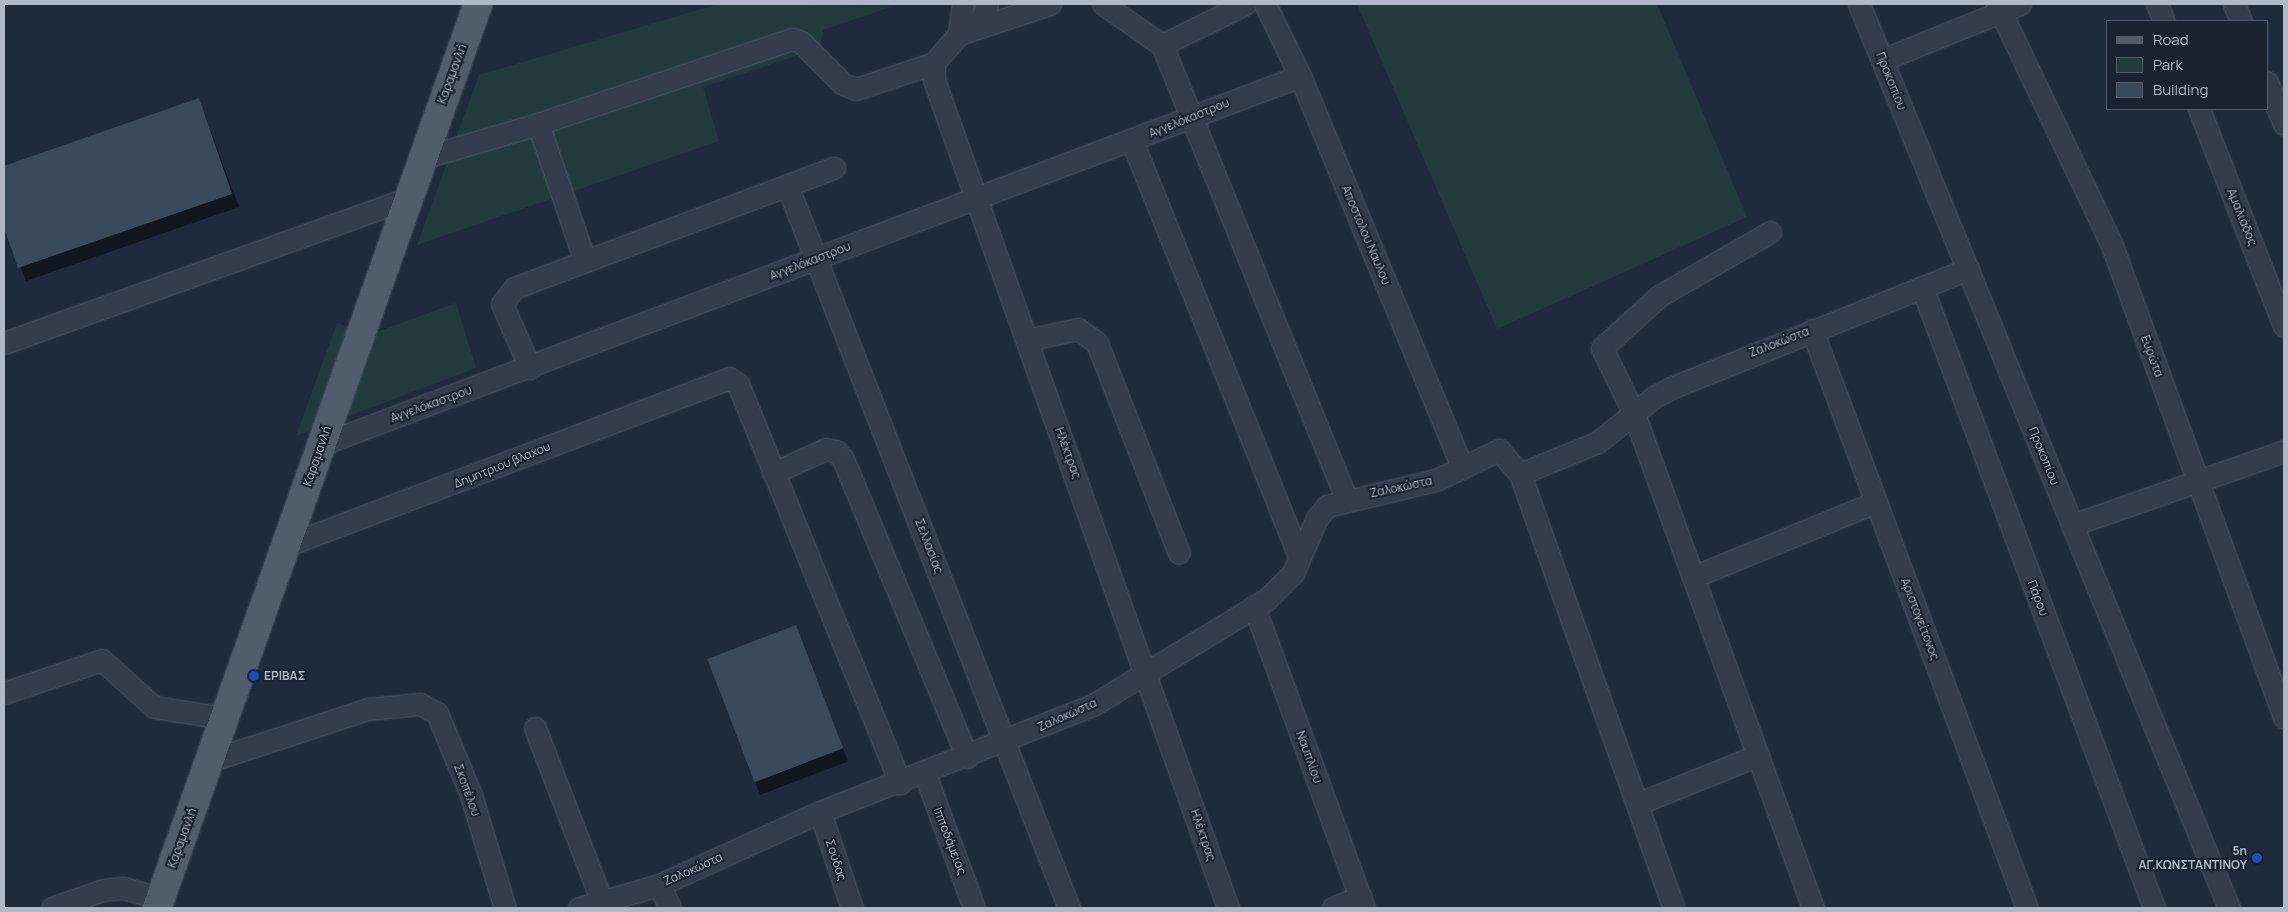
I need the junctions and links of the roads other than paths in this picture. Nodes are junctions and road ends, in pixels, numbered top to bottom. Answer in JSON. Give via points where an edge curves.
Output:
{"nodes":[{"id":1,"x":478,"y":4,"type":"edge"},
{"id":2,"x":962,"y":4,"type":"edge"},
{"id":3,"x":987,"y":4,"type":"edge"},
{"id":4,"x":1050,"y":4,"type":"edge"},
{"id":5,"x":1103,"y":4,"type":"edge"},
{"id":6,"x":1245,"y":4,"type":"edge"},
{"id":7,"x":1265,"y":4,"type":"edge"},
{"id":8,"x":1859,"y":4,"type":"edge"},
{"id":9,"x":2020,"y":4,"type":"edge"},
{"id":10,"x":2156,"y":4,"type":"edge"},
{"id":11,"x":2234,"y":4,"type":"edge"},
{"id":12,"x":1998,"y":7,"type":"edge"},
{"id":13,"x":2164,"y":20,"type":"edge"},
{"id":14,"x":2241,"y":20,"type":"edge"},
{"id":15,"x":969,"y":31,"type":"junction"},
{"id":16,"x":1162,"y":45,"type":"junction"},
{"id":17,"x":1882,"y":60,"type":"junction"},
{"id":18,"x":934,"y":63,"type":"junction"},
{"id":19,"x":1300,"y":76,"type":"junction"},
{"id":20,"x":2268,"y":84,"type":"edge"},
{"id":21,"x":2198,"y":110,"type":"edge"},
{"id":22,"x":1192,"y":116,"type":"junction"},
{"id":23,"x":538,"y":124,"type":"junction"},
{"id":24,"x":2284,"y":124,"type":"edge"},
{"id":25,"x":1132,"y":141,"type":"junction"},
{"id":26,"x":422,"y":158,"type":"junction"},
{"id":27,"x":834,"y":168,"type":"dead end"},
{"id":28,"x":787,"y":185,"type":"junction"},
{"id":29,"x":975,"y":196,"type":"junction"},
{"id":30,"x":407,"y":200,"type":"junction"},
{"id":31,"x":1770,"y":232,"type":"dead end"},
{"id":32,"x":813,"y":260,"type":"junction"},
{"id":33,"x":584,"y":261,"type":"junction"},
{"id":34,"x":1968,"y":270,"type":"junction"},
{"id":35,"x":1922,"y":287,"type":"junction"},
{"id":36,"x":2284,"y":326,"type":"edge"},
{"id":37,"x":1812,"y":330,"type":"junction"},
{"id":38,"x":1027,"y":340,"type":"junction"},
{"id":39,"x":4,"y":343,"type":"edge"},
{"id":40,"x":530,"y":368,"type":"junction"},
{"id":41,"x":1634,"y":414,"type":"junction"},
{"id":42,"x":320,"y":445,"type":"junction"},
{"id":43,"x":2284,"y":451,"type":"edge"},
{"id":44,"x":1462,"y":468,"type":"junction"},
{"id":45,"x":772,"y":473,"type":"junction"},
{"id":46,"x":1520,"y":474,"type":"junction"},
{"id":47,"x":2198,"y":482,"type":"junction"},
{"id":48,"x":1346,"y":498,"type":"junction"},
{"id":49,"x":1876,"y":502,"type":"junction"},
{"id":50,"x":2072,"y":524,"type":"junction"},
{"id":51,"x":285,"y":546,"type":"junction"},
{"id":52,"x":1179,"y":553,"type":"dead end"},
{"id":53,"x":1299,"y":556,"type":"junction"},
{"id":54,"x":1693,"y":577,"type":"junction"},
{"id":55,"x":1254,"y":606,"type":"junction"},
{"id":56,"x":1146,"y":670,"type":"junction"},
{"id":57,"x":4,"y":693,"type":"edge"},
{"id":58,"x":2284,"y":717,"type":"edge"},
{"id":59,"x":225,"y":718,"type":"junction"},
{"id":60,"x":535,"y":728,"type":"dead end"},
{"id":61,"x":1006,"y":741,"type":"junction"},
{"id":62,"x":1758,"y":755,"type":"junction"},
{"id":63,"x":967,"y":757,"type":"junction"},
{"id":64,"x":209,"y":761,"type":"junction"},
{"id":65,"x":925,"y":774,"type":"junction"},
{"id":66,"x":900,"y":783,"type":"junction"},
{"id":67,"x":1638,"y":804,"type":"junction"},
{"id":68,"x":820,"y":812,"type":"junction"},
{"id":69,"x":659,"y":885,"type":"junction"},
{"id":70,"x":601,"y":899,"type":"junction"},
{"id":71,"x":1362,"y":902,"type":"edge"},
{"id":72,"x":159,"y":903,"type":"edge"},
{"id":73,"x":52,"y":908,"type":"edge"},
{"id":74,"x":505,"y":908,"type":"edge"},
{"id":75,"x":578,"y":908,"type":"edge"},
{"id":76,"x":670,"y":908,"type":"edge"},
{"id":77,"x":852,"y":908,"type":"edge"},
{"id":78,"x":974,"y":908,"type":"edge"},
{"id":79,"x":1069,"y":908,"type":"edge"},
{"id":80,"x":1228,"y":908,"type":"edge"},
{"id":81,"x":1333,"y":908,"type":"edge"},
{"id":82,"x":1674,"y":908,"type":"edge"},
{"id":83,"x":1813,"y":908,"type":"edge"},
{"id":84,"x":2027,"y":908,"type":"edge"},
{"id":85,"x":2154,"y":908,"type":"edge"},
{"id":86,"x":2229,"y":908,"type":"edge"}],
"edges":[{"from":1,"to":26,"type":"main road","name":"Καραμανλή"},
{"from":2,"to":15,"type":"street"},
{"from":3,"to":15,"type":"street"},
{"from":4,"to":15,"type":"street"},
{"from":5,"to":16,"type":"street"},
{"from":6,"to":16,"type":"street"},
{"from":7,"to":19,"type":"street","name":"Αποστολου Ναυλου"},
{"from":8,"to":17,"type":"street","name":"Προκοπίου"},
{"from":9,"to":12,"type":"street"},
{"from":10,"to":13,"type":"street"},
{"from":11,"to":14,"type":"street"},
{"from":12,"to":17,"type":"street"},
{"from":12,"to":47,"type":"street","name":"Ευρώτα","via":[[2111,243]]},
{"from":15,"to":18,"type":"street"},
{"from":16,"to":22,"type":"street"},
{"from":17,"to":34,"type":"street","name":"Προκοπίου"},
{"from":18,"to":23,"type":"street","via":[[856,89],[843,84],[801,42],[792,38]]},
{"from":18,"to":29,"type":"street","name":"Ηλέκτρας","via":[[934,80]]},
{"from":19,"to":22,"type":"street","name":"Αγγελόκαστρου"},
{"from":19,"to":44,"type":"street","name":"Αποστολου Ναυλου"},
{"from":20,"to":24,"type":"street"},
{"from":21,"to":36,"type":"street","name":"Αμαλιάδος"},
{"from":22,"to":25,"type":"street","name":"Αγγελόκαστρου"},
{"from":22,"to":48,"type":"street"},
{"from":23,"to":26,"type":"street"},
{"from":23,"to":33,"type":"street"},
{"from":25,"to":29,"type":"street","name":"Αγγελόκαστρου"},
{"from":25,"to":53,"type":"street"},
{"from":26,"to":30,"type":"main road","name":"Καραμανλή"},
{"from":27,"to":28,"type":"street"},
{"from":28,"to":32,"type":"street","name":"Σελλασίας"},
{"from":28,"to":33,"type":"street"},
{"from":29,"to":32,"type":"street","name":"Αγγελόκαστρου"},
{"from":29,"to":38,"type":"street","name":"Ηλέκτρας"},
{"from":30,"to":39,"type":"street"},
{"from":30,"to":42,"type":"main road","name":"Καραμανλή"},
{"from":31,"to":41,"type":"street","via":[[1659,296],[1602,348]]},
{"from":32,"to":40,"type":"street","name":"Αγγελόκαστρου"},
{"from":32,"to":61,"type":"street","name":"Σελλασίας"},
{"from":33,"to":40,"type":"street","via":[[506,294],[502,304]]},
{"from":34,"to":35,"type":"street","name":"Ζαλοκώστα"},
{"from":34,"to":50,"type":"street","name":"Προκοπίου"},
{"from":35,"to":37,"type":"street","name":"Ζαλοκώστα"},
{"from":35,"to":85,"type":"street","name":"Πάρου"},
{"from":37,"to":41,"type":"street","name":"Ζαλοκώστα","via":[[1673,387]]},
{"from":37,"to":49,"type":"street","name":"Αριστογείτονος"},
{"from":38,"to":52,"type":"street","via":[[1078,329],[1090,333],[1097,343]]},
{"from":38,"to":56,"type":"street","name":"Ηλέκτρας"},
{"from":40,"to":42,"type":"street","name":"Αγγελόκαστρου"},
{"from":41,"to":46,"type":"street","name":"Ζαλοκώστα","via":[[1598,442]]},
{"from":41,"to":54,"type":"street"},
{"from":42,"to":51,"type":"main road","name":"Καραμανλή"},
{"from":43,"to":47,"type":"street"},
{"from":44,"to":46,"type":"street","name":"Ζαλοκώστα","via":[[1499,450]]},
{"from":44,"to":48,"type":"street","name":"Ζαλοκώστα","via":[[1409,487]]},
{"from":45,"to":51,"type":"street","name":"Δημητριου βλαχου","via":[[738,384],[729,378],[717,379]]},
{"from":45,"to":63,"type":"street","via":[[826,449],[836,451],[843,459]]},
{"from":45,"to":66,"type":"street"},
{"from":46,"to":67,"type":"street"},
{"from":47,"to":50,"type":"street"},
{"from":47,"to":58,"type":"street","name":"Ευρώτα"},
{"from":48,"to":53,"type":"street","name":"Ζαλοκώστα","via":[[1327,506],[1317,518]]},
{"from":49,"to":54,"type":"street"},
{"from":49,"to":84,"type":"street","name":"Αριστογείτονος"},
{"from":50,"to":86,"type":"street","name":"Προκοπίου"},
{"from":51,"to":59,"type":"main road","name":"Καραμανλή"},
{"from":53,"to":55,"type":"street","name":"Ζαλοκώστα","via":[[1292,573]]},
{"from":54,"to":62,"type":"street"},
{"from":55,"to":56,"type":"street","name":"Ζαλοκώστα"},
{"from":55,"to":71,"type":"street","name":"Ναυπλίου"},
{"from":56,"to":61,"type":"street","name":"Ζαλοκώστα","via":[[1093,705]]},
{"from":56,"to":80,"type":"street","name":"Ηλέκτρας"},
{"from":57,"to":59,"type":"street","via":[[102,660],[154,708]]},
{"from":59,"to":64,"type":"main road","name":"Καραμανλή"},
{"from":60,"to":70,"type":"street"},
{"from":61,"to":63,"type":"street","name":"Ζαλοκώστα"},
{"from":61,"to":79,"type":"street","name":"Σελλασίας"},
{"from":62,"to":67,"type":"street"},
{"from":62,"to":83,"type":"street"},
{"from":63,"to":65,"type":"street","name":"Ζαλοκώστα"},
{"from":64,"to":72,"type":"main road","name":"Καραμανλή"},
{"from":64,"to":74,"type":"street","name":"Σκοπέλου","via":[[398,703],[420,704],[438,713],[471,795]]},
{"from":65,"to":66,"type":"street","name":"Ζαλοκώστα"},
{"from":65,"to":78,"type":"street","name":"Ιπποδάμειας"},
{"from":66,"to":68,"type":"street","name":"Ζαλοκώστα"},
{"from":67,"to":82,"type":"street"},
{"from":68,"to":69,"type":"street","name":"Ζαλοκώστα"},
{"from":68,"to":77,"type":"street","name":"Σούδας"},
{"from":69,"to":70,"type":"street","name":"Ζαλοκώστα"},
{"from":69,"to":76,"type":"street"},
{"from":70,"to":75,"type":"street","name":"Ζαλοκώστα"},
{"from":71,"to":81,"type":"street"},
{"from":72,"to":73,"type":"street","via":[[123,888],[103,890]]}]}
